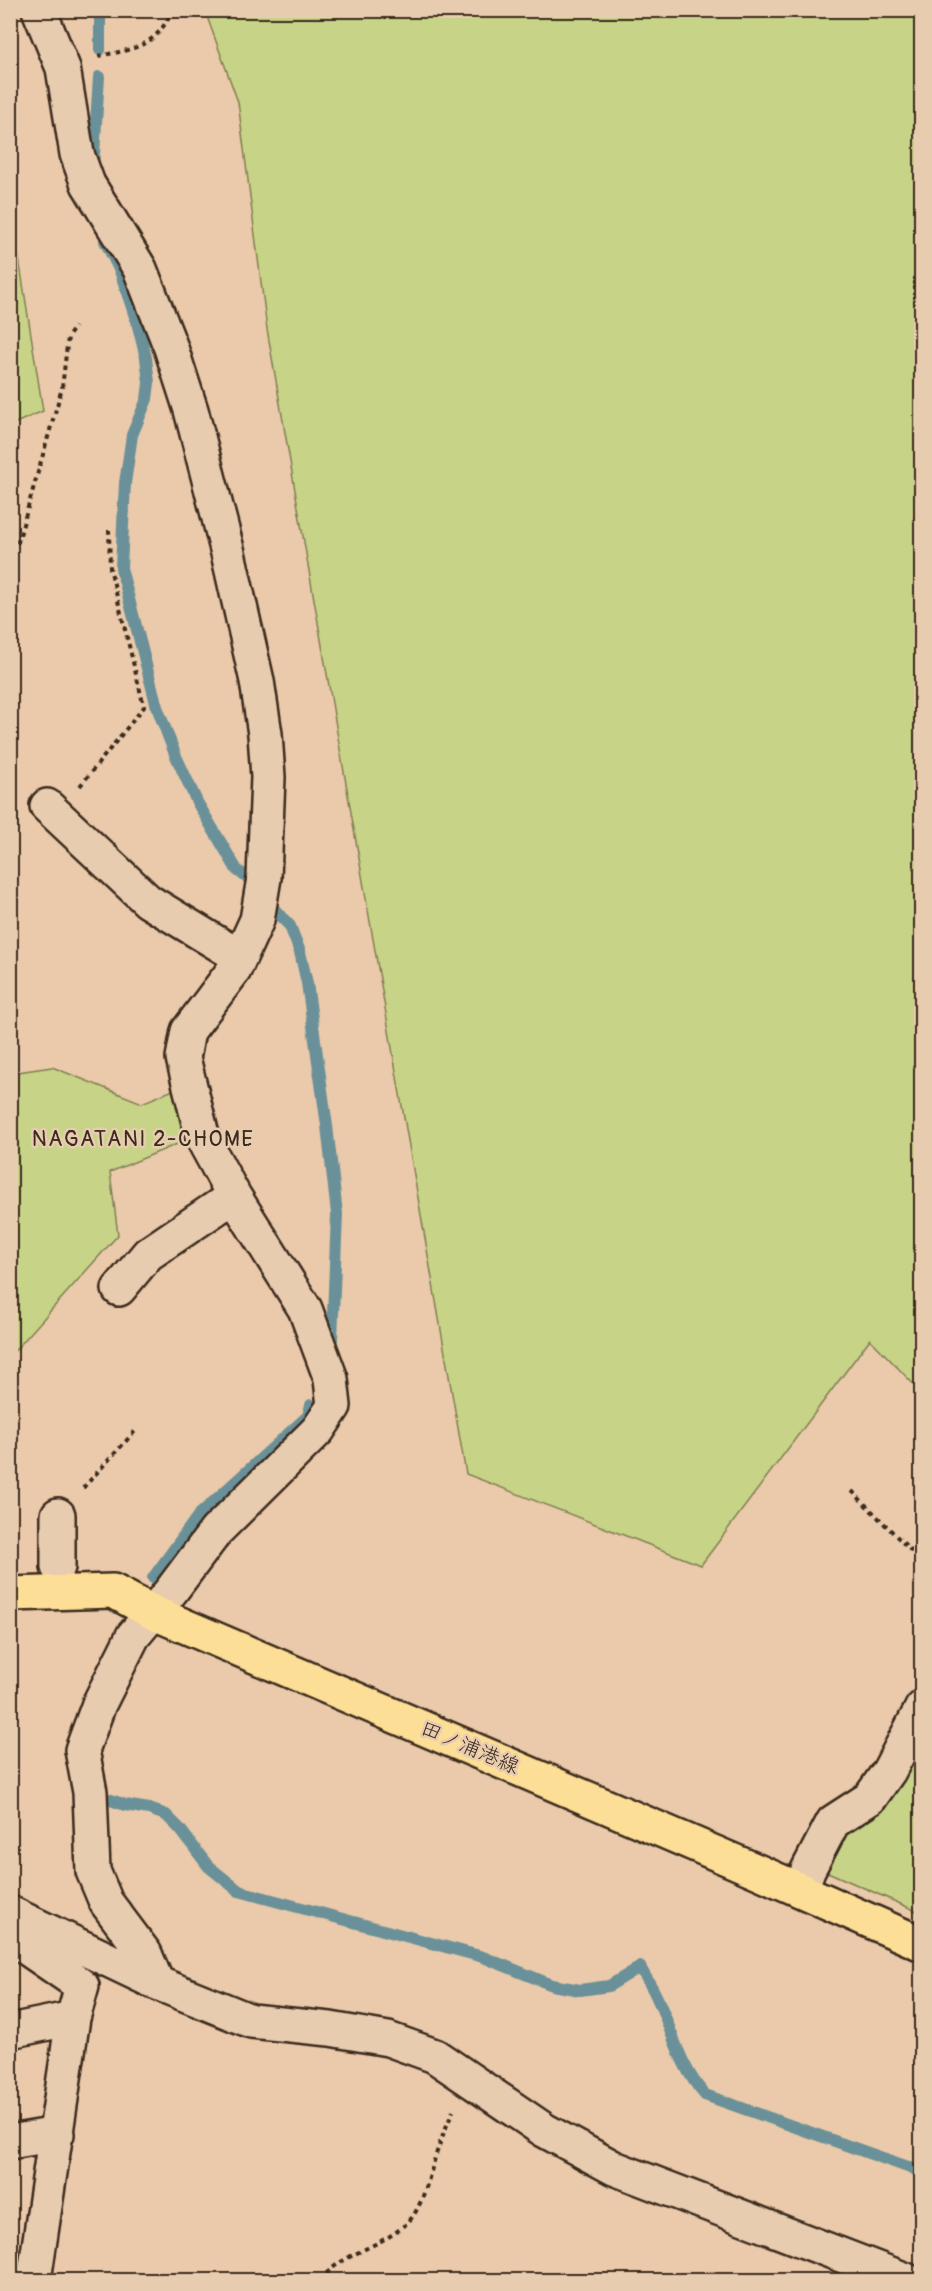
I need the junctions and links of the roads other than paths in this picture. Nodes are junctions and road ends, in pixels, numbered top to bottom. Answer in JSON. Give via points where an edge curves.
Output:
{"nodes":[{"id":1,"x":39,"y":10,"type":"edge"},
{"id":2,"x":51,"y":809,"type":"road end"},
{"id":3,"x":240,"y":957,"type":"junction"},
{"id":4,"x":234,"y":1196,"type":"junction"},
{"id":5,"x":119,"y":1289,"type":"dead end"},
{"id":6,"x":58,"y":1515,"type":"road end"},
{"id":7,"x":58,"y":1567,"type":"dead end"},
{"id":8,"x":10,"y":1594,"type":"edge"},
{"id":9,"x":152,"y":1612,"type":"junction"},
{"id":10,"x":921,"y":1708,"type":"edge"},
{"id":11,"x":801,"y":1890,"type":"junction"},
{"id":12,"x":10,"y":1913,"type":"edge"},
{"id":13,"x":10,"y":1919,"type":"edge"},
{"id":14,"x":921,"y":1944,"type":"edge"},
{"id":15,"x":158,"y":1983,"type":"junction"},
{"id":16,"x":74,"y":2018,"type":"junction"},
{"id":17,"x":10,"y":2031,"type":"edge"},
{"id":18,"x":57,"y":2134,"type":"junction"},
{"id":19,"x":10,"y":2142,"type":"edge"},
{"id":20,"x":34,"y":2280,"type":"edge"},
{"id":21,"x":906,"y":2280,"type":"edge"}],
"edges":[{"from":1,"to":3,"type":"street","via":[[63,68],[77,154],[88,184],[140,269],[171,348],[228,553],[257,681],[268,777],[264,878],[257,920]]},
{"from":2,"to":3,"type":"street","via":[[148,901]]},
{"from":3,"to":4,"type":"street","via":[[188,1031],[183,1058],[203,1139]]},
{"from":4,"to":5,"type":"street","via":[[148,1254]]},
{"from":4,"to":9,"type":"street","via":[[305,1309],[331,1379],[334,1406],[318,1430],[216,1531]]},
{"from":6,"to":7,"type":"street"},
{"from":8,"to":9,"type":"main road","name":"田ノ浦港線","via":[[113,1592]]},
{"from":9,"to":11,"type":"main road","name":"田ノ浦港線"},
{"from":9,"to":15,"type":"street","via":[[133,1636],[99,1704],[82,1750],[90,1792],[93,1871],[106,1902],[145,1954]]},
{"from":10,"to":11,"type":"street","via":[[889,1772],[870,1798],[833,1822]]},
{"from":11,"to":14,"type":"main road","name":"田ノ浦港線"},
{"from":12,"to":15,"type":"street"},
{"from":13,"to":16,"type":"street","via":[[18,1942],[82,1986]]},
{"from":15,"to":21,"type":"street","via":[[251,2021],[388,2039],[435,2056],[544,2130],[614,2168]]},
{"from":16,"to":17,"type":"street"},
{"from":16,"to":18,"type":"street"},
{"from":18,"to":19,"type":"street"},
{"from":18,"to":20,"type":"street"}]}
